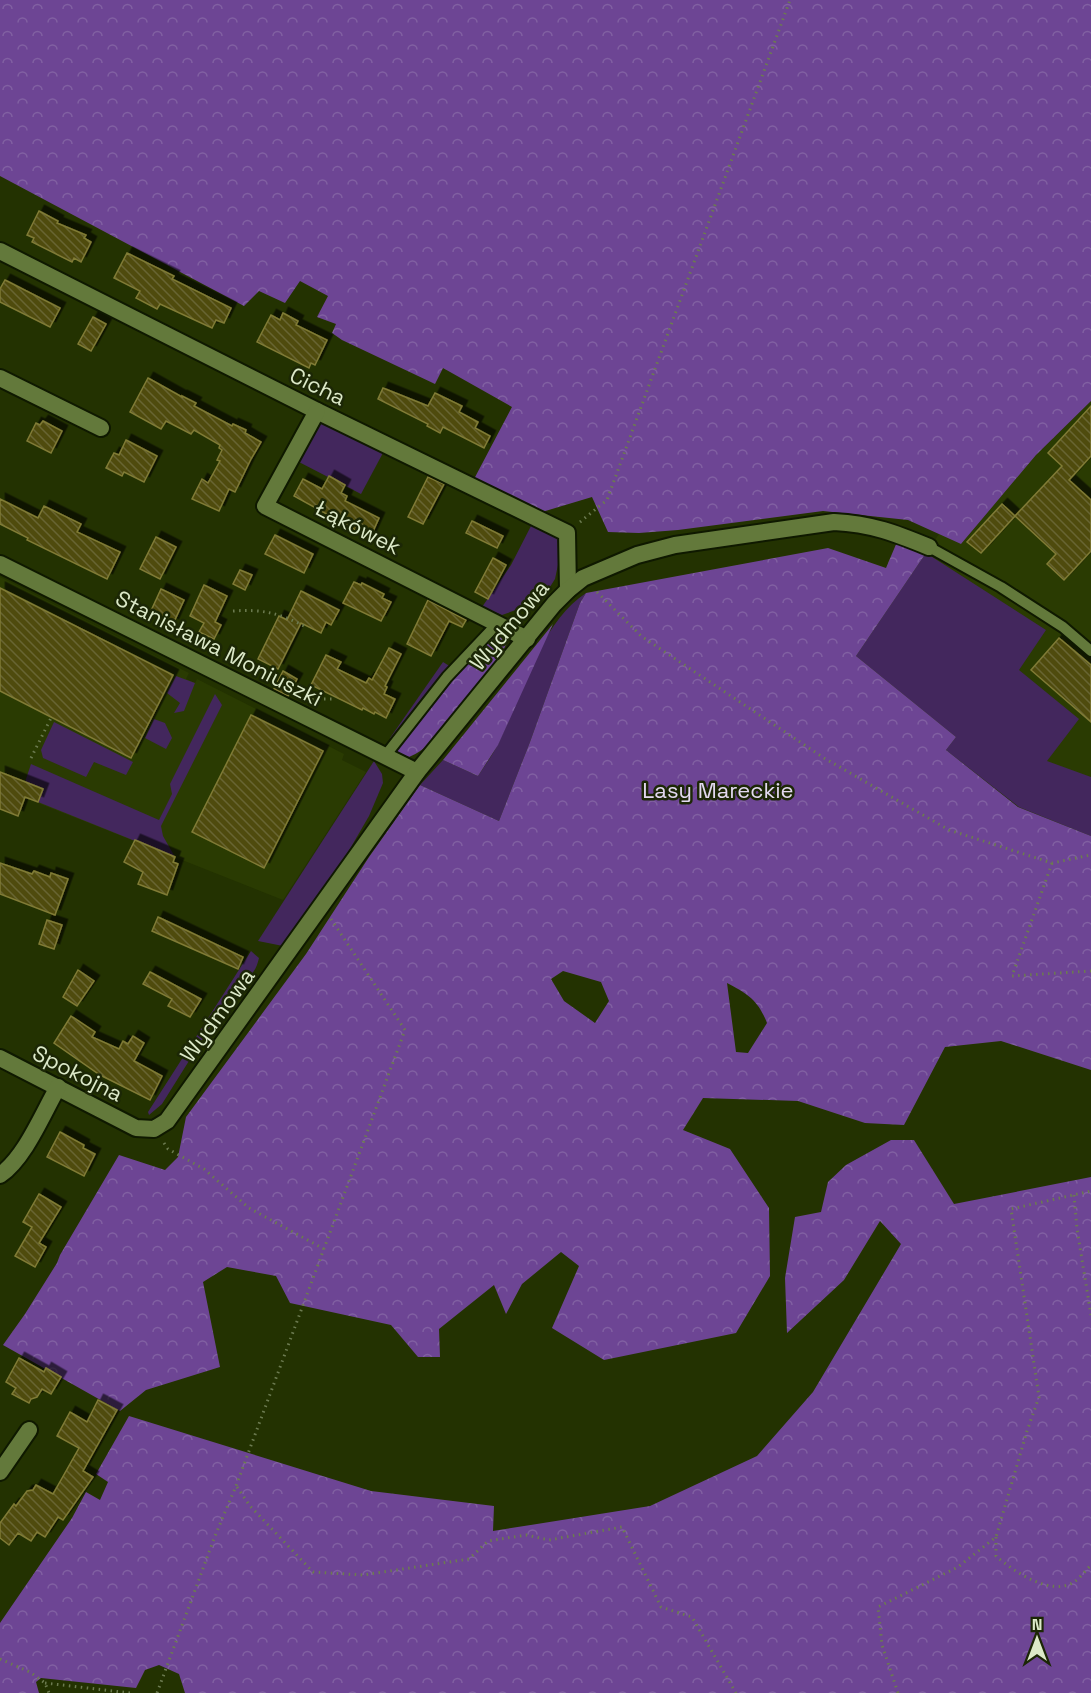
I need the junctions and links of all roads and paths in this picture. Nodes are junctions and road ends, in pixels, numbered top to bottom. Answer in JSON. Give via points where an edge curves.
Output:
{"nodes":[{"id":1,"x":790,"y":0,"type":"edge"},
{"id":2,"x":0,"y":251,"type":"edge"},
{"id":3,"x":0,"y":378,"type":"edge"},
{"id":4,"x":317,"y":411,"type":"junction"},
{"id":5,"x":101,"y":428,"type":"dead end"},
{"id":6,"x":567,"y":533,"type":"junction"},
{"id":7,"x":929,"y":547,"type":"joint"},
{"id":8,"x":0,"y":564,"type":"edge"},
{"id":9,"x":583,"y":578,"type":"junction"},
{"id":10,"x":568,"y":590,"type":"junction"},
{"id":11,"x":233,"y":611,"type":"dead end"},
{"id":12,"x":498,"y":623,"type":"junction"},
{"id":13,"x":304,"y":626,"type":"dead end"},
{"id":14,"x":527,"y":639,"type":"junction"},
{"id":15,"x":1091,"y":651,"type":"edge"},
{"id":16,"x":309,"y":699,"type":"dead end"},
{"id":17,"x":336,"y":699,"type":"dead end"},
{"id":18,"x":51,"y":718,"type":"dead end"},
{"id":19,"x":386,"y":756,"type":"junction"},
{"id":20,"x":31,"y":758,"type":"dead end"},
{"id":21,"x":417,"y":772,"type":"junction"},
{"id":22,"x":1091,"y":855,"type":"edge"},
{"id":23,"x":1052,"y":863,"type":"junction"},
{"id":24,"x":323,"y":906,"type":"junction"},
{"id":25,"x":1091,"y":971,"type":"edge"},
{"id":26,"x":0,"y":1058,"type":"edge"},
{"id":27,"x":58,"y":1087,"type":"junction"},
{"id":28,"x":154,"y":1129,"type":"junction"},
{"id":29,"x":0,"y":1175,"type":"edge"},
{"id":30,"x":1091,"y":1191,"type":"edge"},
{"id":31,"x":1074,"y":1195,"type":"junction"},
{"id":32,"x":324,"y":1249,"type":"junction"},
{"id":33,"x":1091,"y":1315,"type":"edge"},
{"id":34,"x":29,"y":1430,"type":"dead end"},
{"id":35,"x":0,"y":1472,"type":"edge"},
{"id":36,"x":236,"y":1486,"type":"junction"},
{"id":37,"x":996,"y":1537,"type":"junction"},
{"id":38,"x":1091,"y":1565,"type":"edge"},
{"id":39,"x":0,"y":1659,"type":"edge"},
{"id":40,"x":45,"y":1683,"type":"junction"},
{"id":41,"x":49,"y":1693,"type":"edge"},
{"id":42,"x":130,"y":1693,"type":"edge"},
{"id":43,"x":156,"y":1693,"type":"edge"},
{"id":44,"x":736,"y":1693,"type":"edge"},
{"id":45,"x":898,"y":1693,"type":"edge"}],
"edges":[{"from":1,"to":6,"type":"path","via":[[607,500]]},
{"from":2,"to":4,"type":"street","name":"Cicha"},
{"from":3,"to":5,"type":"street"},
{"from":4,"to":6,"type":"street","name":"Cicha"},
{"from":4,"to":12,"type":"street","name":"Łąkówek","via":[[265,506]]},
{"from":6,"to":10,"type":"street"},
{"from":7,"to":9,"type":"street","name":"Wydmowa","via":[[886,529],[834,522],[675,545],[636,555]]},
{"from":7,"to":15,"type":"lane","name":"Wydmowa","via":[[1006,590],[1063,627]]},
{"from":8,"to":19,"type":"street","name":"Stanisława Moniuszki"},
{"from":9,"to":10,"type":"street","name":"Wydmowa"},
{"from":9,"to":23,"type":"path","via":[[641,636],[825,758],[949,830]]},
{"from":10,"to":14,"type":"street","name":"Wydmowa"},
{"from":11,"to":13,"type":"path","via":[[281,614]]},
{"from":12,"to":14,"type":"street","name":"Łąkówek"},
{"from":12,"to":19,"type":"lane","via":[[447,677]]},
{"from":14,"to":21,"type":"street","name":"Wydmowa"},
{"from":16,"to":17,"type":"path"},
{"from":18,"to":20,"type":"path"},
{"from":19,"to":21,"type":"street","name":"Stanisława Moniuszki"},
{"from":21,"to":24,"type":"street","name":"Wydmowa"},
{"from":22,"to":23,"type":"path"},
{"from":23,"to":25,"type":"path","via":[[1012,976]]},
{"from":24,"to":28,"type":"street","name":"Wydmowa","via":[[184,1100],[167,1121]]},
{"from":24,"to":32,"type":"path","via":[[405,1030]]},
{"from":26,"to":27,"type":"street","name":"Spokojna"},
{"from":27,"to":28,"type":"street","name":"Spokojna","via":[[136,1128]]},
{"from":27,"to":29,"type":"street","via":[[23,1148]]},
{"from":28,"to":32,"type":"path","via":[[168,1149],[204,1169],[249,1208]]},
{"from":30,"to":31,"type":"path"},
{"from":31,"to":33,"type":"path"},
{"from":31,"to":37,"type":"path","via":[[1011,1209],[1039,1397]]},
{"from":32,"to":36,"type":"path"},
{"from":34,"to":35,"type":"street"},
{"from":36,"to":43,"type":"path"},
{"from":36,"to":44,"type":"path","via":[[313,1572],[363,1575],[469,1559],[488,1541],[526,1535],[549,1540],[621,1527],[661,1607],[692,1617]]},
{"from":37,"to":38,"type":"path","via":[[996,1556],[1014,1571],[1052,1587],[1073,1583]]},
{"from":37,"to":45,"type":"path","via":[[958,1567],[878,1607],[882,1645]]},
{"from":39,"to":40,"type":"path"},
{"from":40,"to":41,"type":"path"},
{"from":40,"to":42,"type":"path"}]}
